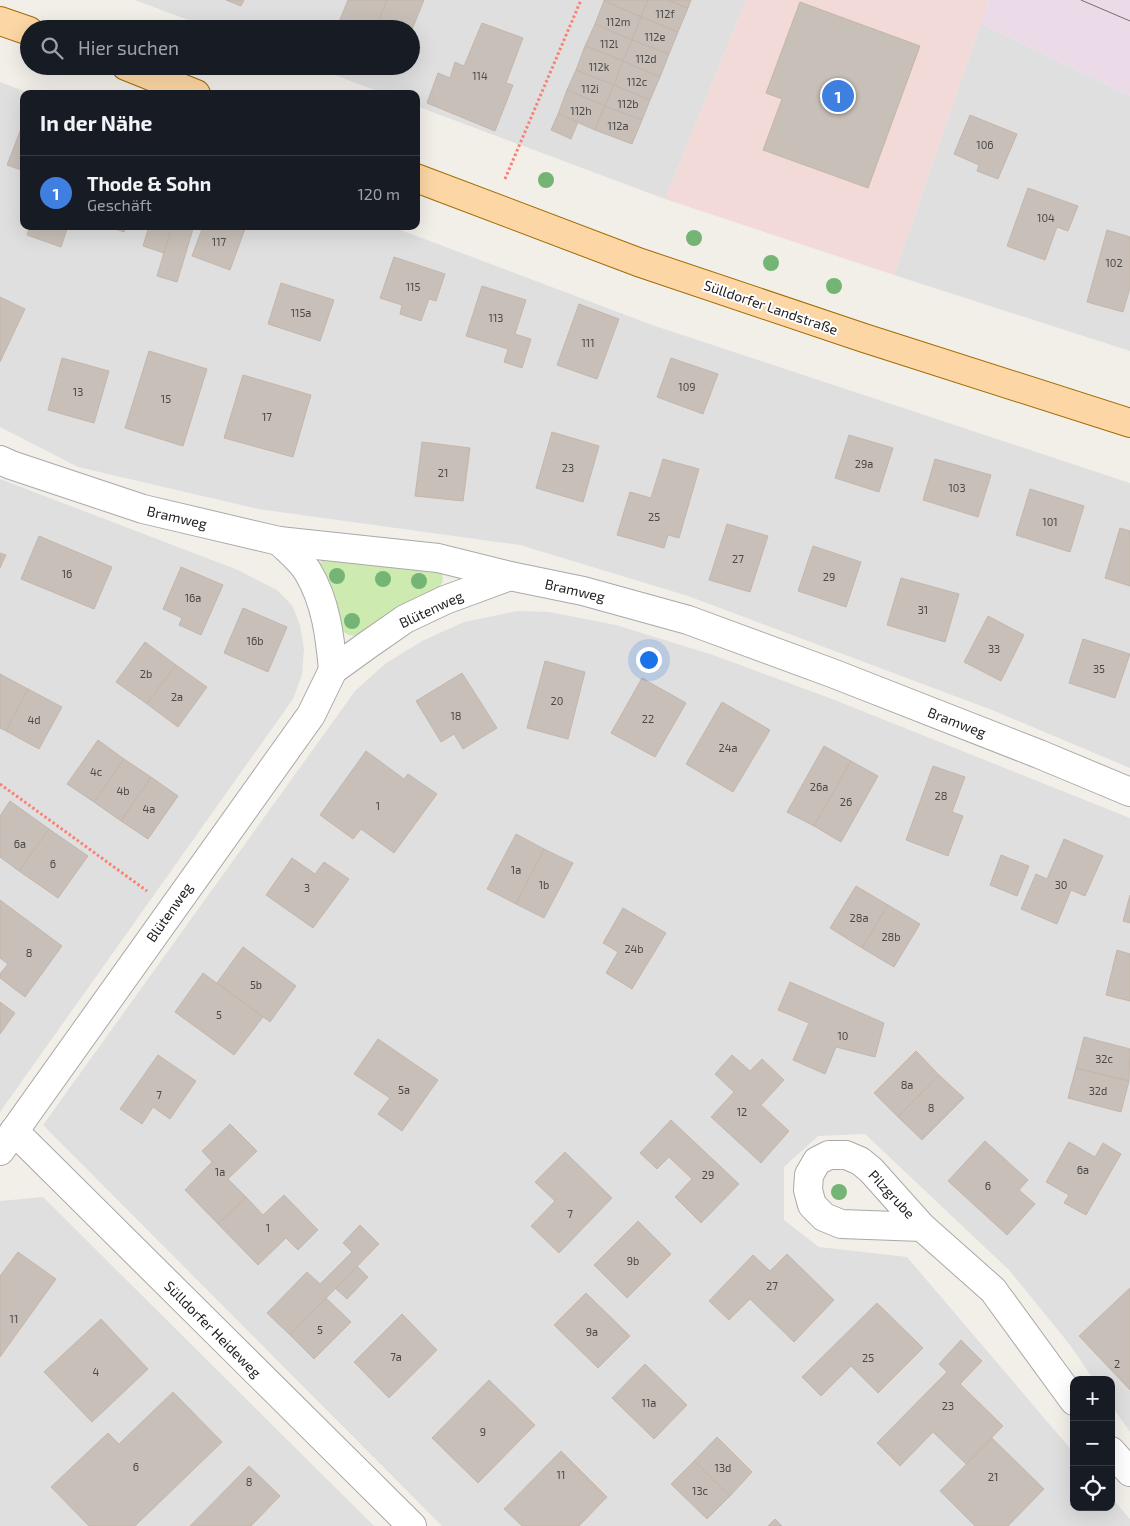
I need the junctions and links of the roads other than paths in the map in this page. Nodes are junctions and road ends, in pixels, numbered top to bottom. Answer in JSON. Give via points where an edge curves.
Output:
{"nodes":[{"id":1,"x":0,"y":21,"type":"edge"},
{"id":2,"x":20,"y":28,"type":"edge"},
{"id":3,"x":148,"y":75,"type":"edge"},
{"id":4,"x":186,"y":90,"type":"edge"},
{"id":5,"x":420,"y":180,"type":"edge"},
{"id":6,"x":1130,"y":423,"type":"edge"},
{"id":7,"x":0,"y":460,"type":"edge"},
{"id":8,"x":279,"y":541,"type":"junction"},
{"id":9,"x":510,"y":576,"type":"junction"},
{"id":10,"x":333,"y":670,"type":"junction"},
{"id":11,"x":1130,"y":792,"type":"edge"},
{"id":12,"x":7,"y":1141,"type":"edge"},
{"id":13,"x":922,"y":1227,"type":"dead end"},
{"id":14,"x":1070,"y":1396,"type":"edge"},
{"id":15,"x":1115,"y":1455,"type":"edge"},
{"id":16,"x":1130,"y":1472,"type":"edge"},
{"id":17,"x":412,"y":1526,"type":"edge"}],
"edges":[{"from":1,"to":2,"type":"main road"},
{"from":3,"to":4,"type":"main road"},
{"from":5,"to":6,"type":"main road","name":"Sülldorfer Landstraße","via":[[648,265]]},
{"from":7,"to":8,"type":"street","name":"Bramweg","via":[[143,509]]},
{"from":8,"to":9,"type":"street","name":"Bramweg","via":[[438,558]]},
{"from":8,"to":10,"type":"street","via":[[308,571],[322,603],[330,634]]},
{"from":9,"to":10,"type":"street","name":"Blütenweg","via":[[405,619]]},
{"from":9,"to":11,"type":"street","name":"Bramweg","via":[[583,591],[688,620],[832,673]]},
{"from":10,"to":12,"type":"street","name":"Blütenweg","via":[[311,715]]},
{"from":12,"to":17,"type":"street","name":"Sülldorfer Heideweg"},
{"from":13,"to":14,"type":"street","name":"Pilzgrube","via":[[993,1290]]},
{"from":15,"to":16,"type":"street"}]}
